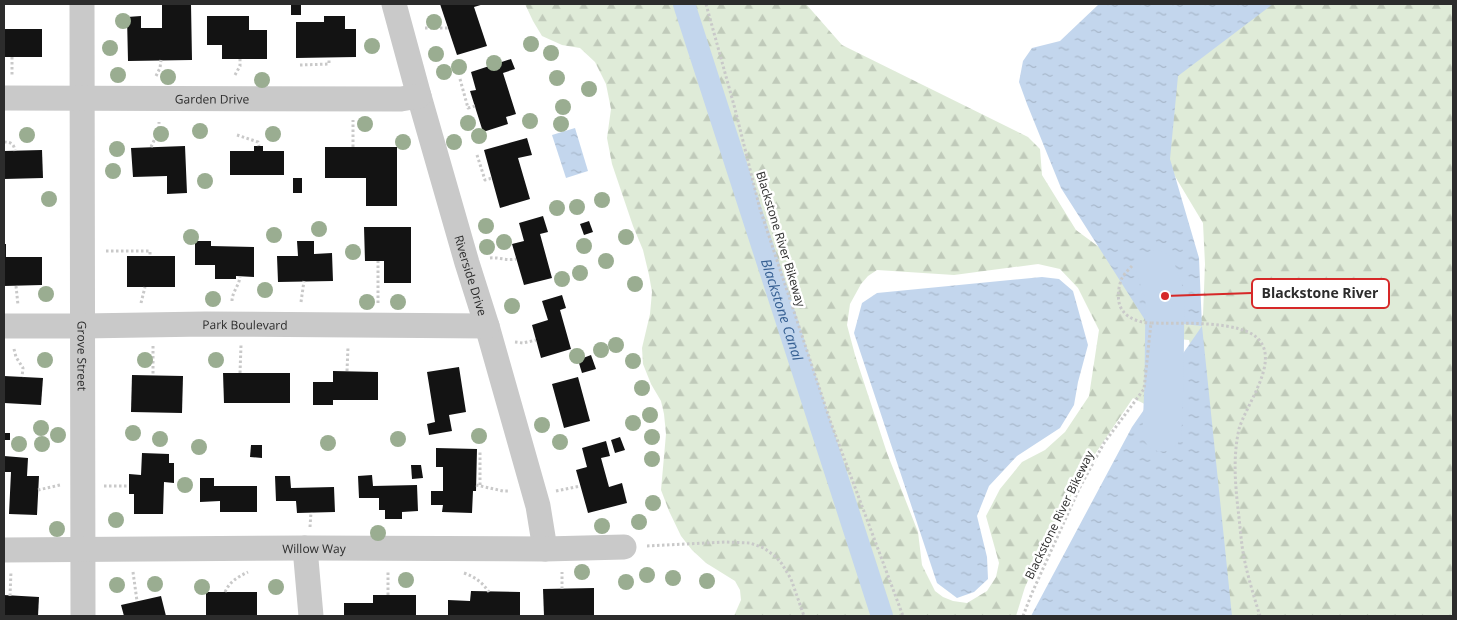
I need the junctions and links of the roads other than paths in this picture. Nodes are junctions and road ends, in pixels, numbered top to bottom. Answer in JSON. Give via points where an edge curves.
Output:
{"nodes":[{"id":1,"x":82,"y":4,"type":"edge"},
{"id":2,"x":394,"y":4,"type":"edge"},
{"id":3,"x":418,"y":96,"type":"junction"},
{"id":4,"x":4,"y":98,"type":"edge"},
{"id":5,"x":83,"y":98,"type":"junction"},
{"id":6,"x":9,"y":326,"type":"edge"},
{"id":7,"x":83,"y":326,"type":"junction"},
{"id":8,"x":487,"y":326,"type":"junction"},
{"id":9,"x":624,"y":547,"type":"road end"},
{"id":10,"x":305,"y":548,"type":"junction"},
{"id":11,"x":545,"y":549,"type":"junction"},
{"id":12,"x":4,"y":550,"type":"edge"},
{"id":13,"x":83,"y":550,"type":"junction"},
{"id":14,"x":83,"y":616,"type":"edge"},
{"id":15,"x":311,"y":616,"type":"edge"}],
"edges":[{"from":1,"to":5,"type":"street"},
{"from":2,"to":3,"type":"street","name":"Riverside Drive"},
{"from":3,"to":5,"type":"street","name":"Garden Drive","via":[[401,99]]},
{"from":3,"to":8,"type":"street","name":"Riverside Drive"},
{"from":4,"to":5,"type":"street","name":"Garden Drive"},
{"from":5,"to":7,"type":"street","name":"Grove Street"},
{"from":6,"to":7,"type":"street","name":"Park Boulevard"},
{"from":7,"to":8,"type":"street","name":"Park Boulevard"},
{"from":7,"to":13,"type":"street","name":"Grove Street"},
{"from":8,"to":11,"type":"street","name":"Riverside Drive","via":[[533,486]]},
{"from":9,"to":11,"type":"street","name":"Willow Way"},
{"from":10,"to":11,"type":"street","name":"Willow Way"},
{"from":10,"to":13,"type":"street","name":"Willow Way"},
{"from":10,"to":15,"type":"street"},
{"from":12,"to":13,"type":"street","name":"Willow Way"},
{"from":13,"to":14,"type":"street","name":"Grove Street"}]}
